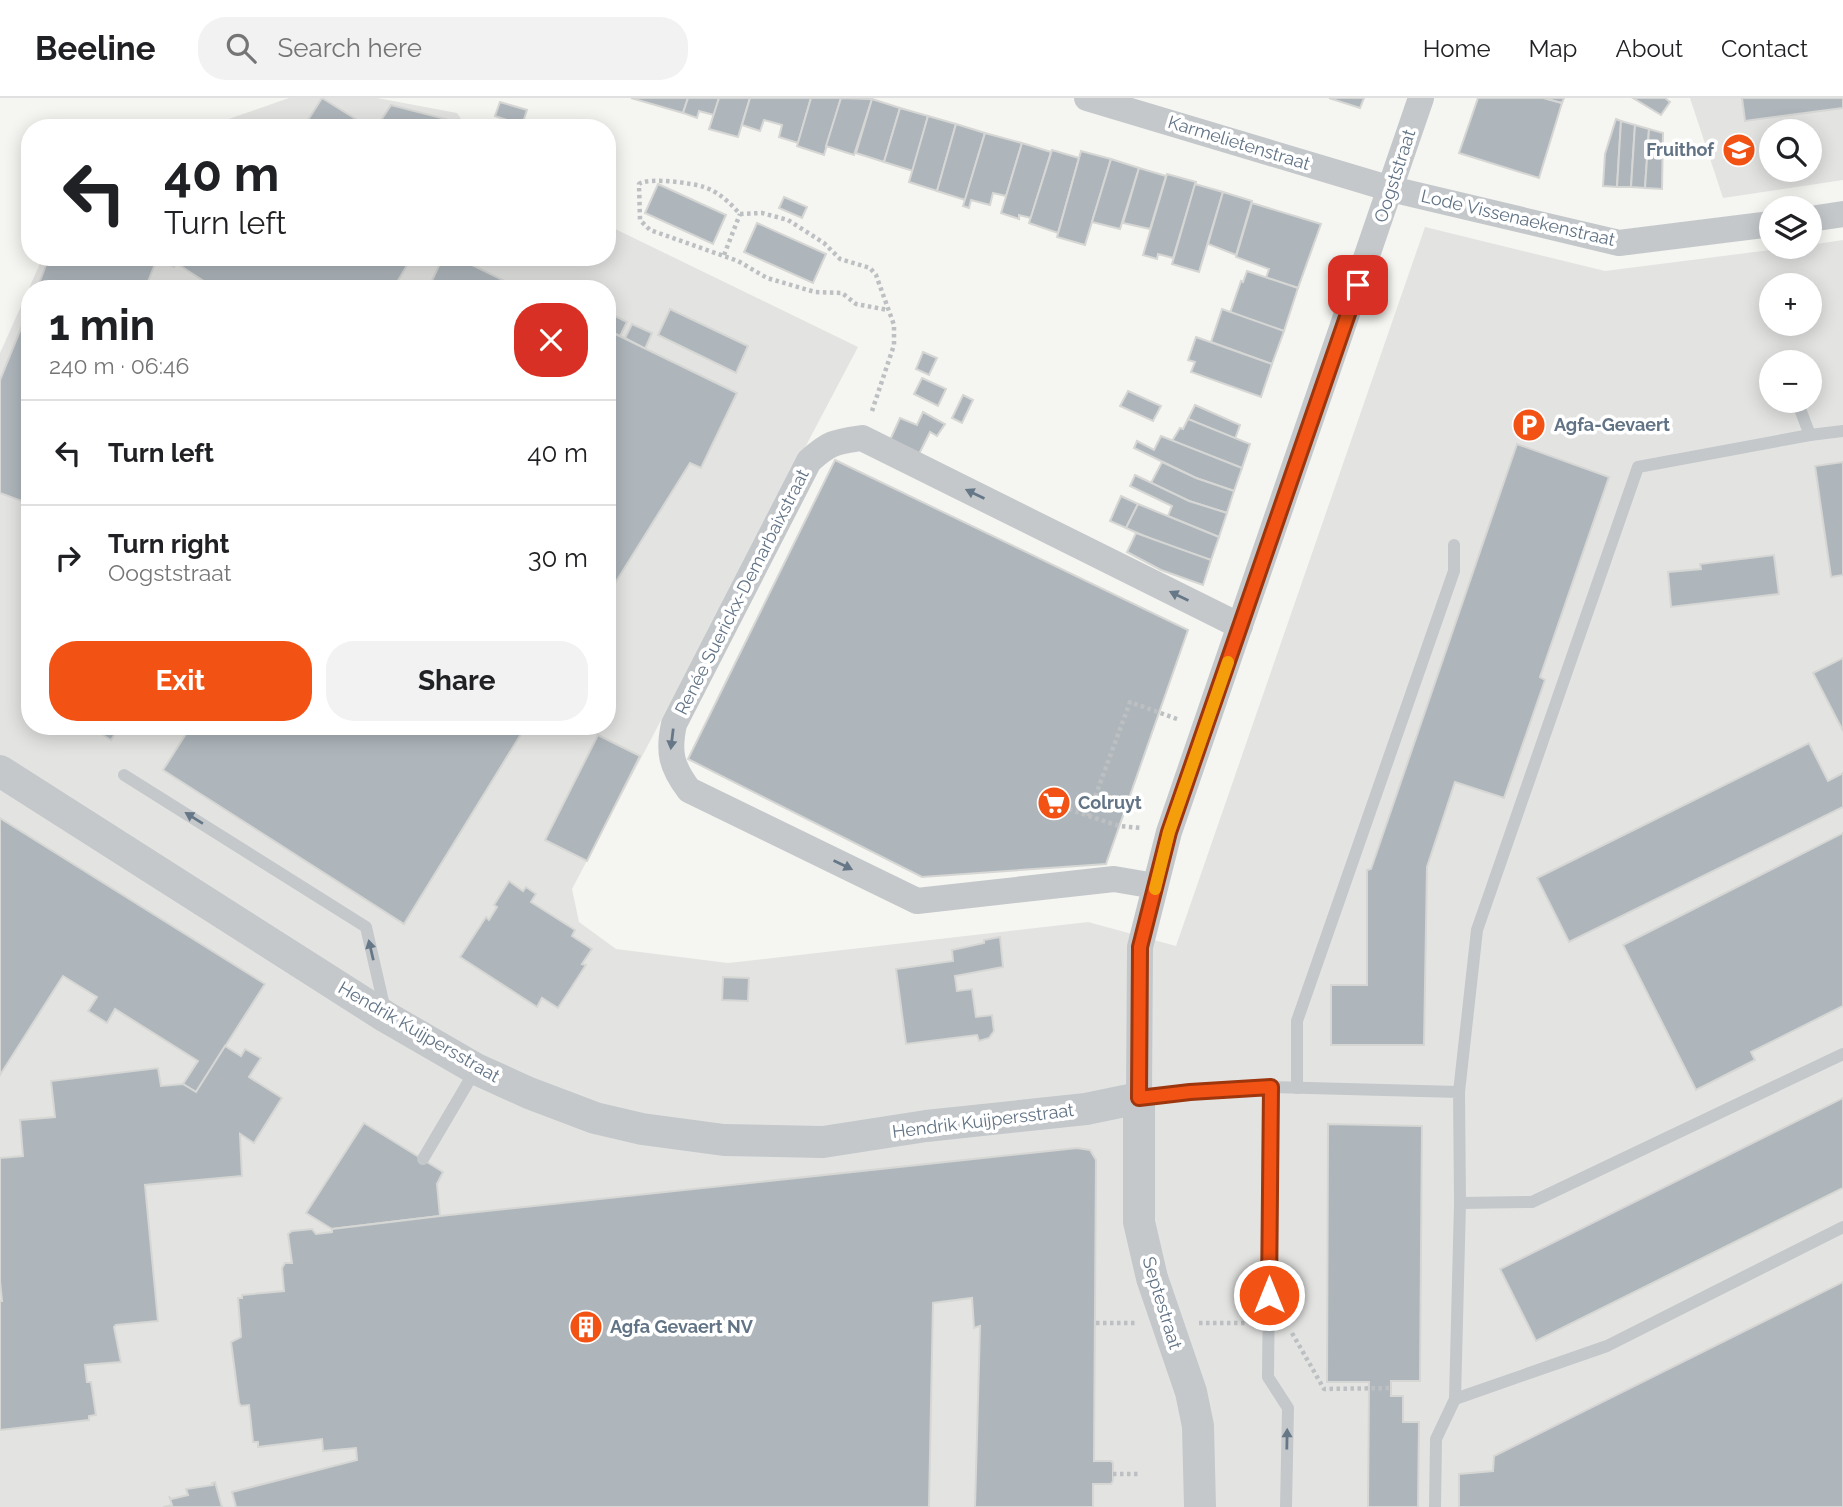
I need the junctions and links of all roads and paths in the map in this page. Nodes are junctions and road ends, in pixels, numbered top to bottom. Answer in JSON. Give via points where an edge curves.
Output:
{"nodes":[{"id":1,"x":1087,"y":98,"type":"edge"},
{"id":2,"x":1421,"y":98,"type":"edge"},
{"id":3,"x":1391,"y":189,"type":"junction"},
{"id":4,"x":740,"y":214,"type":"junction"},
{"id":5,"x":1843,"y":214,"type":"edge"},
{"id":6,"x":1822,"y":217,"type":"edge"},
{"id":7,"x":1759,"y":226,"type":"edge"},
{"id":8,"x":724,"y":256,"type":"junction"},
{"id":9,"x":888,"y":310,"type":"junction"},
{"id":10,"x":1801,"y":413,"type":"edge"},
{"id":11,"x":1843,"y":430,"type":"edge"},
{"id":12,"x":1810,"y":435,"type":"junction"},
{"id":13,"x":862,"y":438,"type":"junction"},
{"id":14,"x":1454,"y":545,"type":"dead end"},
{"id":15,"x":1240,"y":626,"type":"junction"},
{"id":16,"x":1204,"y":730,"type":"junction"},
{"id":17,"x":0,"y":771,"type":"edge"},
{"id":18,"x":124,"y":775,"type":"dead end"},
{"id":19,"x":1062,"y":807,"type":"dead end"},
{"id":20,"x":1088,"y":816,"type":"junction"},
{"id":21,"x":1169,"y":832,"type":"junction"},
{"id":22,"x":1156,"y":886,"type":"junction"},
{"id":23,"x":386,"y":1017,"type":"junction"},
{"id":24,"x":1843,"y":1054,"type":"edge"},
{"id":25,"x":476,"y":1069,"type":"junction"},
{"id":26,"x":1271,"y":1087,"type":"junction"},
{"id":27,"x":1297,"y":1088,"type":"junction"},
{"id":28,"x":1459,"y":1092,"type":"junction"},
{"id":29,"x":1139,"y":1098,"type":"junction"},
{"id":30,"x":423,"y":1159,"type":"dead end"},
{"id":31,"x":1460,"y":1203,"type":"junction"},
{"id":32,"x":1843,"y":1227,"type":"edge"},
{"id":33,"x":1455,"y":1399,"type":"junction"},
{"id":34,"x":1113,"y":1474,"type":"dead end"},
{"id":35,"x":1139,"y":1474,"type":"dead end"},
{"id":36,"x":1200,"y":1507,"type":"edge"},
{"id":37,"x":1286,"y":1507,"type":"edge"},
{"id":38,"x":1435,"y":1507,"type":"edge"}],
"edges":[{"from":1,"to":3,"type":"street","name":"Karmelietenstraat"},
{"from":2,"to":3,"type":"street","name":"Oogststraat"},
{"from":3,"to":7,"type":"street","name":"Lode Vissenaekenstraat","via":[[1619,243]]},
{"from":3,"to":15,"type":"street","name":"Oogststraat"},
{"from":4,"to":8,"type":"path"},
{"from":4,"to":8,"type":"path","via":[[705,187],[654,180],[639,184],[640,220],[650,230]]},
{"from":4,"to":9,"type":"path","via":[[762,212],[788,220],[824,243],[839,259],[870,268],[877,275]]},
{"from":5,"to":6,"type":"street"},
{"from":8,"to":9,"type":"path","via":[[767,278],[815,292],[842,293],[856,304]]},
{"from":9,"to":13,"type":"path","via":[[894,345]]},
{"from":10,"to":12,"type":"lane"},
{"from":11,"to":12,"type":"lane"},
{"from":12,"to":28,"type":"lane","via":[[1638,467],[1477,930]]},
{"from":15,"to":13,"type":"street","one_way":true},
{"from":13,"to":22,"type":"street","name":"Renée Suerickx-Demarbaixstraat","one_way":true,"via":[[826,446],[810,461],[674,724],[669,745],[679,777],[689,790],[917,901],[1114,879]]},
{"from":14,"to":27,"type":"lane","via":[[1454,571],[1297,1021]]},
{"from":15,"to":16,"type":"street","name":"Oogststraat"},
{"from":16,"to":20,"type":"path","via":[[1130,702]]},
{"from":16,"to":21,"type":"street","name":"Oogststraat"},
{"from":17,"to":23,"type":"street","name":"Hendrik Kuijpersstraat"},
{"from":23,"to":18,"type":"lane","one_way":true,"via":[[366,927]]},
{"from":19,"to":20,"type":"path"},
{"from":20,"to":21,"type":"path","via":[[1119,826]]},
{"from":21,"to":22,"type":"street","name":"Oogststraat"},
{"from":22,"to":29,"type":"street","name":"Oogststraat","via":[[1140,947]]},
{"from":23,"to":25,"type":"street","name":"Hendrik Kuijpersstraat"},
{"from":24,"to":31,"type":"lane","via":[[1532,1202]]},
{"from":25,"to":29,"type":"street","name":"Hendrik Kuijpersstraat","via":[[595,1118],[724,1140],[823,1142],[1086,1109]]},
{"from":25,"to":30,"type":"lane"},
{"from":26,"to":27,"type":"lane"},
{"from":26,"to":29,"type":"lane"},
{"from":37,"to":26,"type":"lane","one_way":true,"via":[[1288,1408],[1268,1377]]},
{"from":27,"to":28,"type":"lane"},
{"from":28,"to":31,"type":"lane"},
{"from":29,"to":36,"type":"street","name":"Septestraat","via":[[1139,1223],[1152,1278],[1191,1392],[1198,1426]]},
{"from":31,"to":33,"type":"lane"},
{"from":32,"to":33,"type":"lane","via":[[1607,1346]]},
{"from":33,"to":38,"type":"lane","via":[[1436,1439]]},
{"from":34,"to":35,"type":"path"}]}
